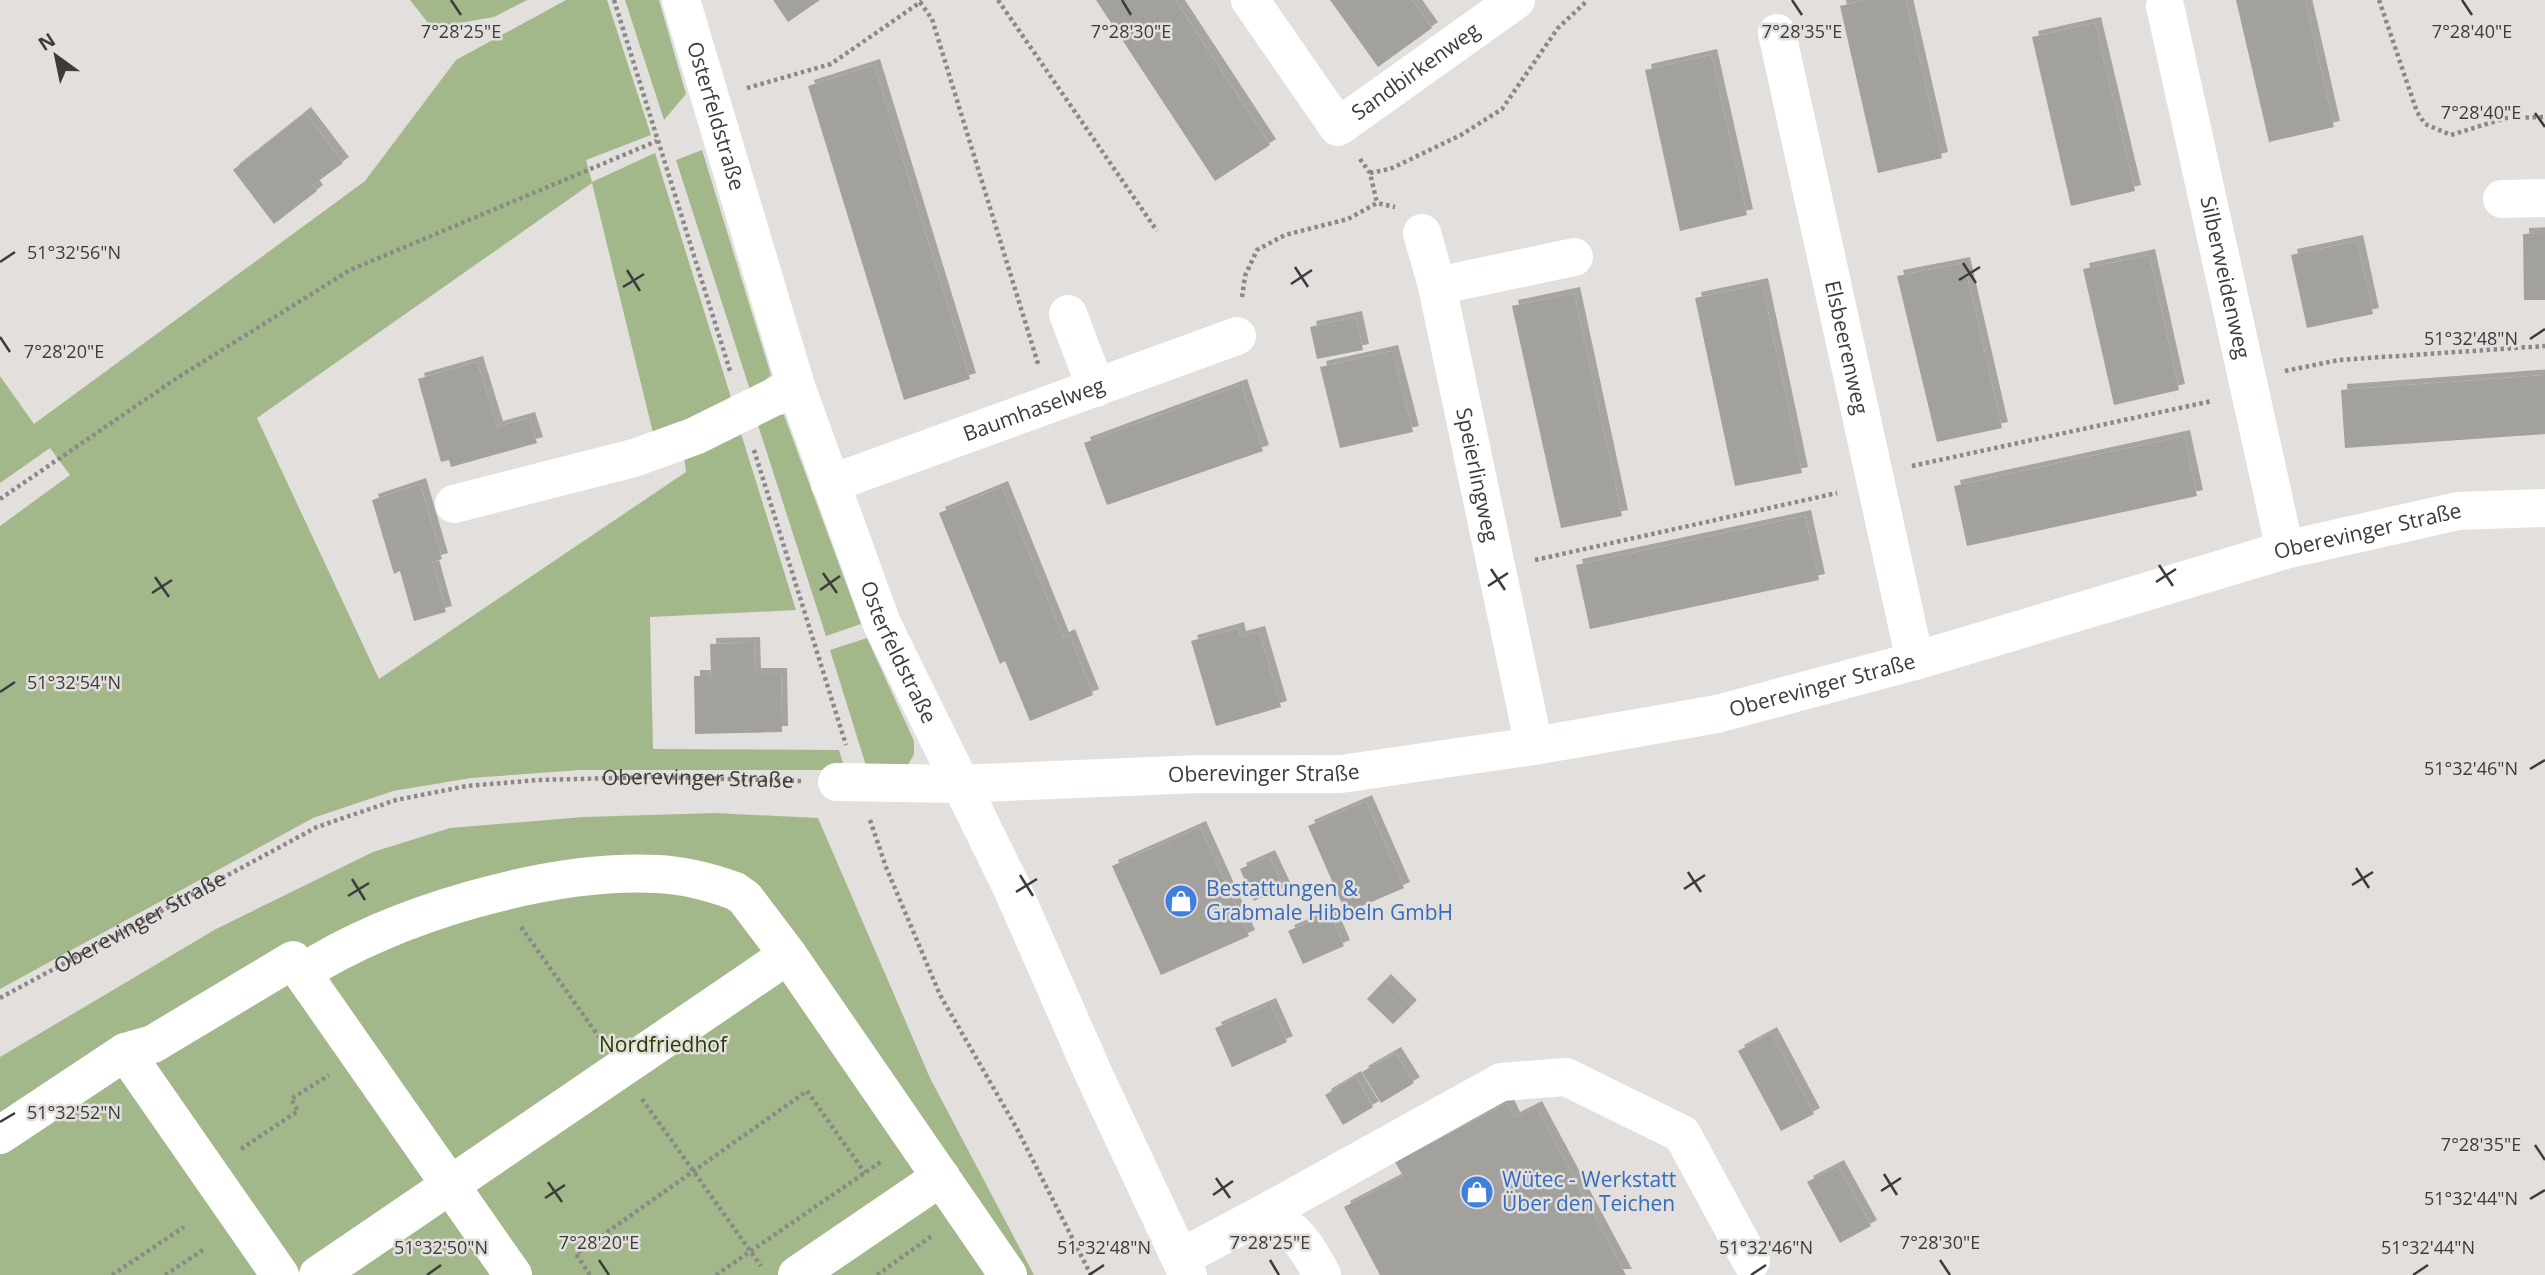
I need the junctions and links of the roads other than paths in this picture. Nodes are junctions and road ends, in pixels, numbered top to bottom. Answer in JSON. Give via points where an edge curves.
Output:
{"nodes":[{"id":1,"x":681,"y":0,"type":"edge"},
{"id":2,"x":1250,"y":0,"type":"edge"},
{"id":3,"x":1517,"y":0,"type":"edge"},
{"id":4,"x":2165,"y":6,"type":"dead end"},
{"id":5,"x":1777,"y":33,"type":"dead end"},
{"id":6,"x":2545,"y":198,"type":"edge"},
{"id":7,"x":2502,"y":199,"type":"dead end"},
{"id":8,"x":1422,"y":233,"type":"dead end"},
{"id":9,"x":1574,"y":257,"type":"dead end"},
{"id":10,"x":1437,"y":286,"type":"junction"},
{"id":11,"x":1068,"y":314,"type":"dead end"},
{"id":12,"x":1237,"y":336,"type":"road end"},
{"id":13,"x":796,"y":386,"type":"junction"},
{"id":14,"x":1096,"y":387,"type":"junction"},
{"id":15,"x":830,"y":484,"type":"junction"},
{"id":16,"x":454,"y":503,"type":"dead end"},
{"id":17,"x":2545,"y":508,"type":"edge"},
{"id":18,"x":2285,"y":550,"type":"junction"},
{"id":19,"x":1915,"y":661,"type":"junction"},
{"id":20,"x":1534,"y":746,"type":"junction"},
{"id":21,"x":847,"y":783,"type":"road end"},
{"id":22,"x":958,"y":784,"type":"junction"},
{"id":23,"x":788,"y":955,"type":"junction"},
{"id":24,"x":302,"y":973,"type":"junction"},
{"id":25,"x":125,"y":1052,"type":"junction"},
{"id":26,"x":0,"y":1135,"type":"edge"},
{"id":27,"x":941,"y":1177,"type":"junction"},
{"id":28,"x":449,"y":1184,"type":"junction"},
{"id":29,"x":1265,"y":1213,"type":"junction"},
{"id":30,"x":1751,"y":1261,"type":"dead end"},
{"id":31,"x":1184,"y":1267,"type":"edge"},
{"id":32,"x":280,"y":1275,"type":"edge"},
{"id":33,"x":318,"y":1275,"type":"edge"},
{"id":34,"x":513,"y":1275,"type":"edge"},
{"id":35,"x":797,"y":1275,"type":"edge"},
{"id":36,"x":1007,"y":1275,"type":"edge"},
{"id":37,"x":1322,"y":1275,"type":"edge"}],
"edges":[{"from":1,"to":13,"type":"street","name":"Osterfeldstraße"},
{"from":2,"to":3,"type":"street","name":"Sandbirkenweg","via":[[1338,127]]},
{"from":4,"to":18,"type":"street","name":"Silberweidenweg"},
{"from":5,"to":19,"type":"street","name":"Elsbeerenweg"},
{"from":6,"to":7,"type":"street"},
{"from":8,"to":10,"type":"street","name":"Speierlingweg"},
{"from":9,"to":10,"type":"street"},
{"from":10,"to":20,"type":"street","name":"Speierlingweg"},
{"from":11,"to":14,"type":"street"},
{"from":12,"to":14,"type":"street","name":"Baumhaselweg"},
{"from":13,"to":15,"type":"street","name":"Osterfeldstraße"},
{"from":13,"to":16,"type":"street","via":[[695,436],[634,458]]},
{"from":14,"to":15,"type":"street","name":"Baumhaselweg"},
{"from":15,"to":22,"type":"street","name":"Osterfeldstraße","via":[[882,624]]},
{"from":17,"to":18,"type":"street","name":"Oberevinger Straße","via":[[2458,511]]},
{"from":18,"to":19,"type":"street","name":"Oberevinger Straße"},
{"from":19,"to":20,"type":"street","name":"Oberevinger Straße","via":[[1717,714]]},
{"from":20,"to":22,"type":"street","name":"Oberevinger Straße","via":[[1341,774],[1200,774]]},
{"from":21,"to":22,"type":"street","name":"Oberevinger Straße"},
{"from":22,"to":31,"type":"street","name":"Osterfeldstraße","via":[[1011,887]]},
{"from":23,"to":24,"type":"street","via":[[735,891],[691,878],[617,874],[498,894],[408,921],[362,939]]},
{"from":23,"to":27,"type":"street"},
{"from":23,"to":28,"type":"street"},
{"from":24,"to":25,"type":"street","via":[[293,960],[153,1044]]},
{"from":24,"to":28,"type":"street"},
{"from":25,"to":26,"type":"street"},
{"from":25,"to":32,"type":"street"},
{"from":27,"to":35,"type":"street"},
{"from":27,"to":36,"type":"street"},
{"from":28,"to":33,"type":"street"},
{"from":28,"to":34,"type":"street"},
{"from":29,"to":30,"type":"street","via":[[1501,1082],[1566,1077],[1682,1135]]},
{"from":29,"to":31,"type":"street"},
{"from":29,"to":37,"type":"street","via":[[1304,1241]]}]}
